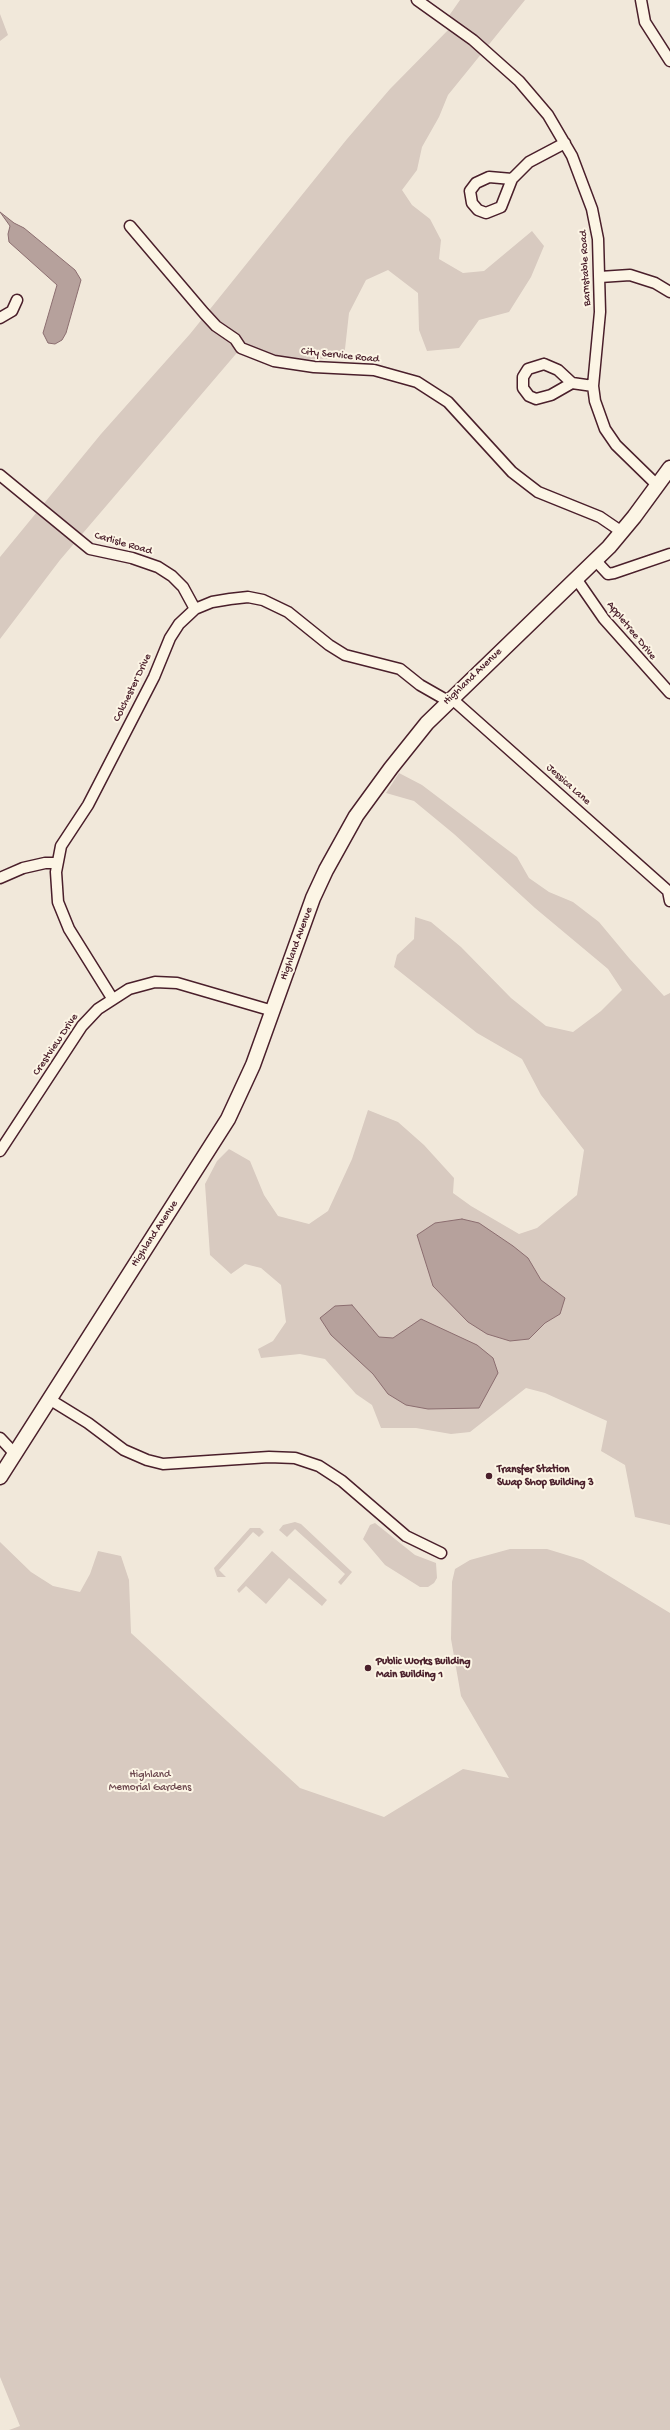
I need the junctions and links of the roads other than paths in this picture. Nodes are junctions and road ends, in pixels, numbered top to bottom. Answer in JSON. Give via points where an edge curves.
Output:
{"nodes":[{"id":1,"x":417,"y":0,"type":"edge"},
{"id":2,"x":641,"y":0,"type":"edge"},
{"id":3,"x":670,"y":62,"type":"edge"},
{"id":4,"x":565,"y":143,"type":"junction"},
{"id":5,"x":512,"y":179,"type":"dead end"},
{"id":6,"x":130,"y":226,"type":"dead end"},
{"id":7,"x":600,"y":277,"type":"junction"},
{"id":8,"x":670,"y":292,"type":"edge"},
{"id":9,"x":17,"y":300,"type":"dead end"},
{"id":10,"x":0,"y":318,"type":"edge"},
{"id":11,"x":572,"y":383,"type":"junction"},
{"id":12,"x":593,"y":386,"type":"junction"},
{"id":13,"x":670,"y":468,"type":"edge"},
{"id":14,"x":0,"y":475,"type":"edge"},
{"id":15,"x":658,"y":486,"type":"junction"},
{"id":16,"x":622,"y":532,"type":"junction"},
{"id":17,"x":670,"y":554,"type":"edge"},
{"id":18,"x":596,"y":561,"type":"junction"},
{"id":19,"x":577,"y":580,"type":"junction"},
{"id":20,"x":195,"y":609,"type":"junction"},
{"id":21,"x":412,"y":678,"type":"joint"},
{"id":22,"x":670,"y":693,"type":"edge"},
{"id":23,"x":449,"y":700,"type":"junction"},
{"id":24,"x":57,"y":863,"type":"junction"},
{"id":25,"x":0,"y":878,"type":"edge"},
{"id":26,"x":669,"y":894,"type":"edge"},
{"id":27,"x":112,"y":998,"type":"junction"},
{"id":28,"x":273,"y":1011,"type":"junction"},
{"id":29,"x":0,"y":1150,"type":"edge"},
{"id":30,"x":49,"y":1399,"type":"junction"},
{"id":31,"x":0,"y":1438,"type":"edge"},
{"id":32,"x":14,"y":1454,"type":"junction"},
{"id":33,"x":0,"y":1477,"type":"edge"},
{"id":34,"x":441,"y":1553,"type":"dead end"}],
"edges":[{"from":1,"to":4,"type":"street","name":"Barnstable Road","via":[[473,40],[519,81],[548,115]]},
{"from":2,"to":3,"type":"street","via":[[645,22]]},
{"from":4,"to":5,"type":"street","via":[[529,162]]},
{"from":4,"to":7,"type":"street","name":"Barnstable Road","via":[[583,180],[592,209],[598,239]]},
{"from":6,"to":16,"type":"street","name":"City Service Road","via":[[199,308],[216,326],[235,339],[241,348],[274,361],[314,367],[374,370],[417,382],[448,402],[512,472],[538,492],[600,517]]},
{"from":7,"to":8,"type":"street","via":[[630,275],[655,283]]},
{"from":7,"to":12,"type":"street","name":"Barnstable Road","via":[[599,333]]},
{"from":9,"to":10,"type":"street","via":[[12,311]]},
{"from":11,"to":11,"type":"street","via":[[558,370],[544,364],[528,369],[523,377],[523,388],[529,396],[536,399],[551,395]]},
{"from":11,"to":12,"type":"street"},
{"from":12,"to":15,"type":"street","name":"Barnstable Road","via":[[602,420],[610,438]]},
{"from":13,"to":15,"type":"street","name":"Highland Avenue"},
{"from":14,"to":20,"type":"street","name":"Carlisle Road","via":[[90,549],[132,558],[158,567],[172,576],[186,592]]},
{"from":15,"to":16,"type":"street","name":"Highland Avenue"},
{"from":16,"to":18,"type":"street","name":"Highland Avenue"},
{"from":17,"to":18,"type":"street","via":[[608,574]]},
{"from":18,"to":19,"type":"street","name":"Highland Avenue"},
{"from":19,"to":22,"type":"street","name":"Appletree Drive","via":[[604,619]]},
{"from":19,"to":23,"type":"street","name":"Highland Avenue"},
{"from":20,"to":21,"type":"street","name":"Colchester Drive","via":[[230,598],[248,597],[263,600],[288,612],[345,655],[400,669]]},
{"from":20,"to":24,"type":"street","name":"Colchester Drive","via":[[179,624],[170,638],[154,677],[88,805],[60,846]]},
{"from":21,"to":23,"type":"street","name":"Jessica Lane"},
{"from":23,"to":26,"type":"street","name":"Jessica Lane"},
{"from":23,"to":28,"type":"street","name":"Highland Avenue","via":[[391,768],[346,834],[313,898]]},
{"from":24,"to":25,"type":"street","via":[[44,862]]},
{"from":24,"to":27,"type":"street","name":"Colchester Drive","via":[[58,902],[66,922],[89,964]]},
{"from":27,"to":28,"type":"street","name":"Crestview Drive","via":[[147,983],[177,983]]},
{"from":27,"to":29,"type":"street","name":"Crestview Drive","via":[[82,1026]]},
{"from":28,"to":30,"type":"street","name":"Highland Avenue","via":[[253,1065],[228,1119]]},
{"from":30,"to":32,"type":"street","name":"Highland Avenue"},
{"from":30,"to":34,"type":"street","via":[[88,1423],[124,1450],[163,1464],[269,1457],[295,1458],[319,1466],[342,1481],[406,1536]]},
{"from":31,"to":32,"type":"street"},
{"from":32,"to":33,"type":"street","name":"Highland Avenue"}]}
